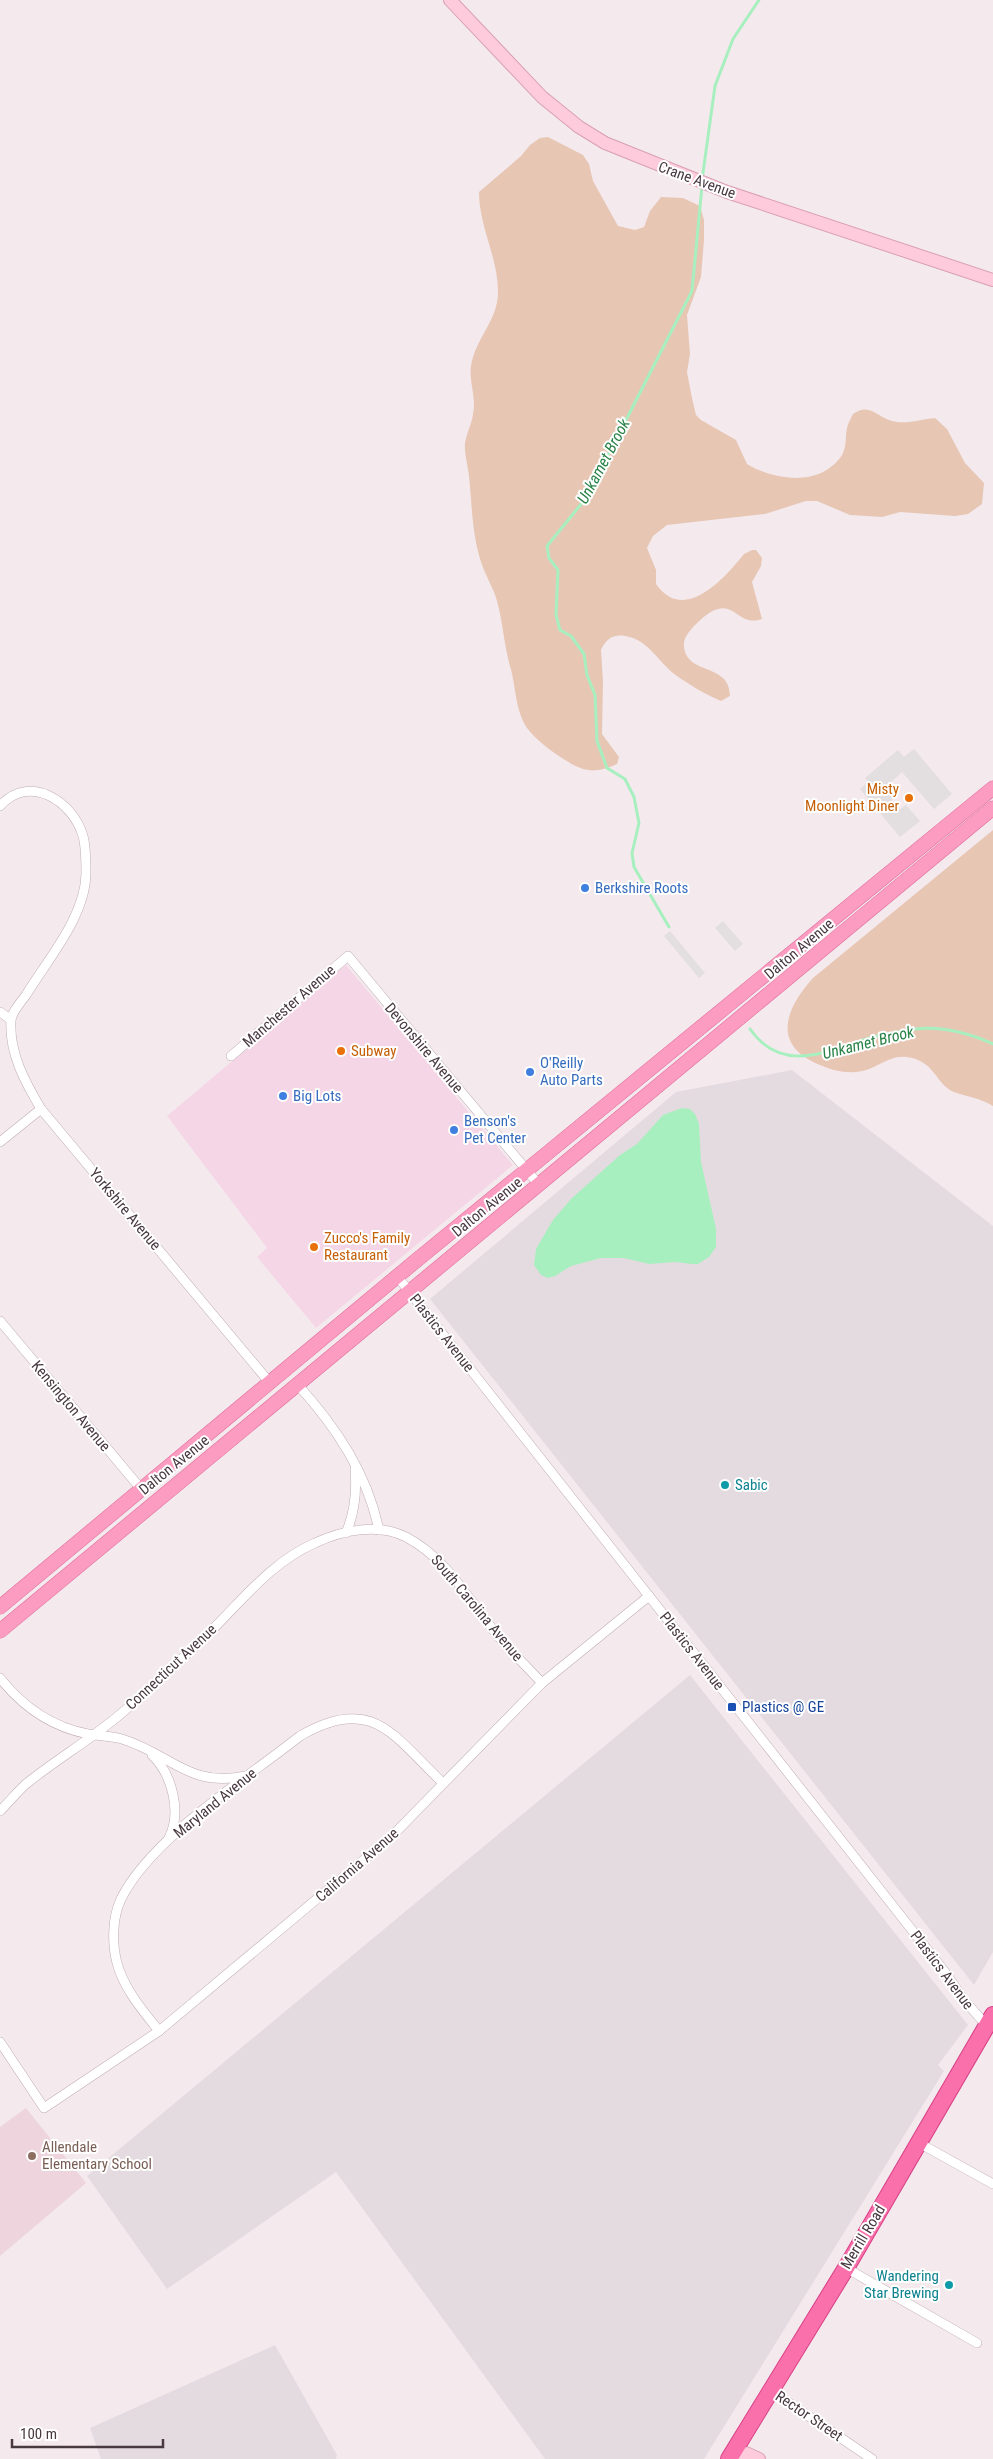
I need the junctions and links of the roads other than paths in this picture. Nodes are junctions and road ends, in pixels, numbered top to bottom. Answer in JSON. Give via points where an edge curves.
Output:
{"nodes":[{"id":1,"x":450,"y":0,"type":"edge"},
{"id":2,"x":993,"y":280,"type":"edge"},
{"id":3,"x":993,"y":788,"type":"edge"},
{"id":4,"x":0,"y":806,"type":"edge"},
{"id":5,"x":993,"y":808,"type":"edge"},
{"id":6,"x":348,"y":956,"type":"joint"},
{"id":7,"x":0,"y":1012,"type":"edge"},
{"id":8,"x":10,"y":1019,"type":"junction"},
{"id":9,"x":0,"y":1024,"type":"edge"},
{"id":10,"x":231,"y":1056,"type":"dead end"},
{"id":11,"x":41,"y":1109,"type":"junction"},
{"id":12,"x":0,"y":1142,"type":"edge"},
{"id":13,"x":527,"y":1170,"type":"junction"},
{"id":14,"x":540,"y":1185,"type":"junction"},
{"id":15,"x":398,"y":1276,"type":"junction"},
{"id":16,"x":410,"y":1292,"type":"junction"},
{"id":17,"x":0,"y":1321,"type":"edge"},
{"id":18,"x":270,"y":1383,"type":"junction"},
{"id":19,"x":298,"y":1385,"type":"junction"},
{"id":20,"x":354,"y":1459,"type":"junction"},
{"id":21,"x":142,"y":1490,"type":"junction"},
{"id":22,"x":379,"y":1530,"type":"junction"},
{"id":23,"x":346,"y":1533,"type":"junction"},
{"id":24,"x":649,"y":1596,"type":"junction"},
{"id":25,"x":0,"y":1607,"type":"edge"},
{"id":26,"x":0,"y":1631,"type":"edge"},
{"id":27,"x":0,"y":1678,"type":"edge"},
{"id":28,"x":542,"y":1683,"type":"junction"},
{"id":29,"x":92,"y":1735,"type":"junction"},
{"id":30,"x":149,"y":1752,"type":"junction"},
{"id":31,"x":248,"y":1776,"type":"junction"},
{"id":32,"x":443,"y":1783,"type":"junction"},
{"id":33,"x":0,"y":1811,"type":"edge"},
{"id":34,"x":165,"y":1844,"type":"junction"},
{"id":35,"x":991,"y":2024,"type":"edge"},
{"id":36,"x":159,"y":2031,"type":"junction"},
{"id":37,"x":0,"y":2042,"type":"edge"},
{"id":38,"x":919,"y":2143,"type":"junction"},
{"id":39,"x":993,"y":2184,"type":"edge"},
{"id":40,"x":846,"y":2268,"type":"junction"},
{"id":41,"x":977,"y":2344,"type":"dead end"},
{"id":42,"x":770,"y":2390,"type":"junction"},
{"id":43,"x":729,"y":2458,"type":"edge"},
{"id":44,"x":759,"y":2459,"type":"edge"},
{"id":45,"x":872,"y":2459,"type":"edge"}],
"edges":[{"from":1,"to":2,"type":"main road","name":"Crane Avenue","via":[[542,97],[579,127],[614,148],[710,186]]},
{"from":3,"to":13,"type":"main road","name":"Dalton Avenue"},
{"from":4,"to":8,"type":"street","via":[[7,798],[26,790],[47,794],[65,805],[84,837],[86,875],[78,912]]},
{"from":5,"to":14,"type":"main road","name":"Dalton Avenue"},
{"from":6,"to":10,"type":"street","name":"Manchester Avenue"},
{"from":6,"to":13,"type":"street","name":"Devonshire Avenue"},
{"from":7,"to":8,"type":"street"},
{"from":8,"to":9,"type":"street"},
{"from":8,"to":11,"type":"street","name":"Yorkshire Avenue","via":[[14,1056]]},
{"from":11,"to":12,"type":"street"},
{"from":11,"to":18,"type":"street","name":"Yorkshire Avenue"},
{"from":13,"to":14,"type":"street","name":"Devonshire Avenue"},
{"from":13,"to":15,"type":"main road","name":"Dalton Avenue"},
{"from":14,"to":16,"type":"main road","name":"Dalton Avenue"},
{"from":15,"to":16,"type":"street","name":"Plastics Avenue"},
{"from":15,"to":18,"type":"main road","name":"Dalton Avenue"},
{"from":16,"to":19,"type":"main road","name":"Dalton Avenue"},
{"from":16,"to":24,"type":"street","name":"Plastics Avenue"},
{"from":17,"to":21,"type":"street","name":"Kensington Avenue"},
{"from":18,"to":21,"type":"main road","name":"Dalton Avenue"},
{"from":19,"to":20,"type":"street","via":[[321,1410]]},
{"from":19,"to":26,"type":"main road","name":"Dalton Avenue"},
{"from":20,"to":22,"type":"street"},
{"from":20,"to":23,"type":"street","via":[[357,1486]]},
{"from":21,"to":25,"type":"main road","name":"Dalton Avenue"},
{"from":22,"to":23,"type":"street","name":"Connecticut Avenue"},
{"from":22,"to":28,"type":"street","name":"South Carolina Avenue","via":[[406,1537],[433,1554],[497,1635]]},
{"from":23,"to":29,"type":"street","name":"Connecticut Avenue","via":[[315,1542],[264,1577],[168,1672]]},
{"from":24,"to":28,"type":"street","name":"California Avenue"},
{"from":24,"to":35,"type":"street","name":"Plastics Avenue","via":[[964,2000]]},
{"from":27,"to":29,"type":"street","via":[[38,1714],[70,1730]]},
{"from":28,"to":32,"type":"street","name":"California Avenue"},
{"from":29,"to":30,"type":"street","via":[[121,1738]]},
{"from":29,"to":33,"type":"street","name":"Connecticut Avenue","via":[[25,1785]]},
{"from":30,"to":31,"type":"street","via":[[199,1776],[220,1780]]},
{"from":30,"to":34,"type":"street","via":[[162,1766],[173,1795],[175,1817]]},
{"from":31,"to":32,"type":"street","name":"Maryland Avenue","via":[[321,1723],[356,1718],[373,1721],[395,1734]]},
{"from":31,"to":34,"type":"street","name":"Maryland Avenue"},
{"from":32,"to":36,"type":"street","name":"California Avenue","via":[[391,1837]]},
{"from":34,"to":36,"type":"street","name":"Maryland Avenue","via":[[134,1878],[120,1901],[114,1940],[117,1963],[123,1977]]},
{"from":35,"to":38,"type":"highway","name":"Merrill Road"},
{"from":36,"to":37,"type":"street","name":"California Avenue","via":[[44,2108]]},
{"from":38,"to":39,"type":"street"},
{"from":38,"to":40,"type":"highway","name":"Merrill Road"},
{"from":40,"to":41,"type":"street"},
{"from":40,"to":42,"type":"highway","name":"Merrill Road"},
{"from":42,"to":43,"type":"highway","name":"Merrill Road"},
{"from":42,"to":45,"type":"street","name":"Rector Street"},
{"from":43,"to":44,"type":"main road","via":[[746,2453]]}]}
